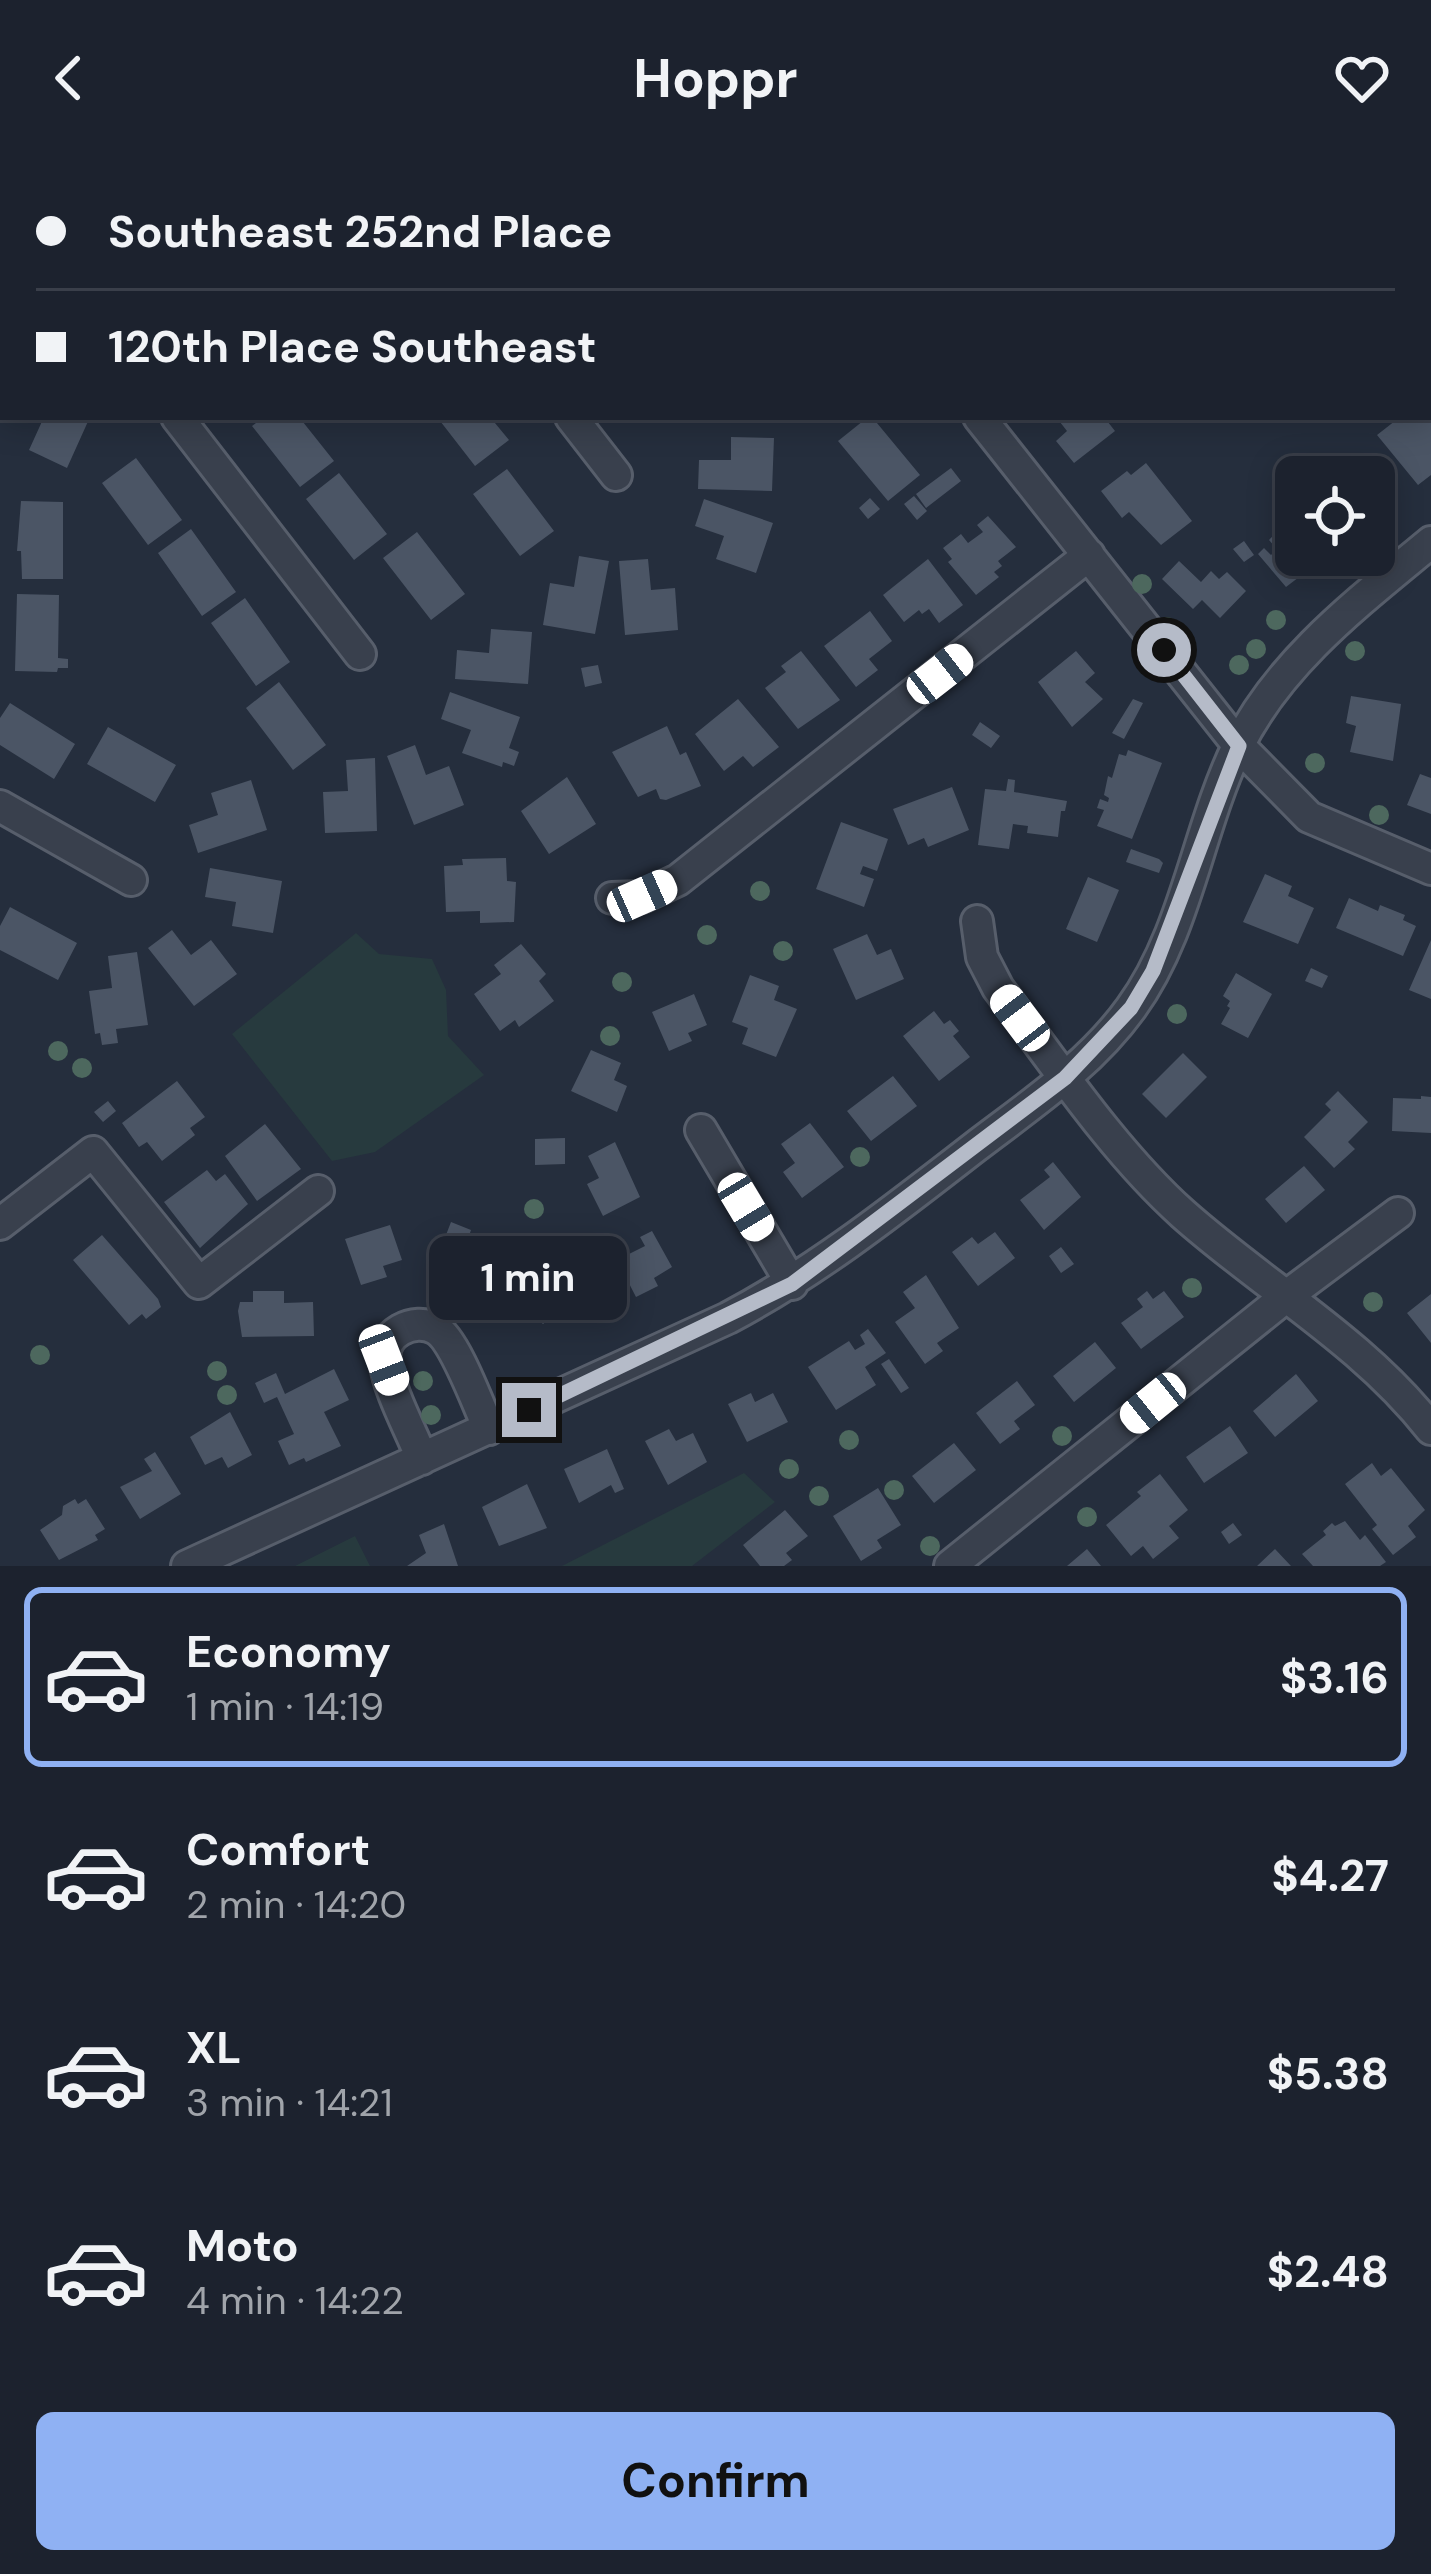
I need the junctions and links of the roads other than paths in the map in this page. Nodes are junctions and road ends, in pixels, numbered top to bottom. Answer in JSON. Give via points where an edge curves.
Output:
{"nodes":[{"id":1,"x":179,"y":420,"type":"edge"},
{"id":2,"x":573,"y":420,"type":"edge"},
{"id":3,"x":982,"y":420,"type":"edge"},
{"id":4,"x":616,"y":476,"type":"dead end"},
{"id":5,"x":1431,"y":542,"type":"edge"},
{"id":6,"x":1090,"y":555,"type":"junction"},
{"id":7,"x":360,"y":654,"type":"dead end"},
{"id":8,"x":1239,"y":746,"type":"junction"},
{"id":9,"x":0,"y":806,"type":"edge"},
{"id":10,"x":1431,"y":869,"type":"edge"},
{"id":11,"x":131,"y":880,"type":"dead end"},
{"id":12,"x":612,"y":898,"type":"dead end"},
{"id":13,"x":977,"y":921,"type":"dead end"},
{"id":14,"x":1065,"y":1078,"type":"junction"},
{"id":15,"x":701,"y":1130,"type":"dead end"},
{"id":16,"x":318,"y":1191,"type":"dead end"},
{"id":17,"x":1398,"y":1213,"type":"dead end"},
{"id":18,"x":0,"y":1224,"type":"edge"},
{"id":19,"x":792,"y":1284,"type":"junction"},
{"id":20,"x":1288,"y":1295,"type":"junction"},
{"id":21,"x":490,"y":1429,"type":"junction"},
{"id":22,"x":1431,"y":1429,"type":"edge"},
{"id":23,"x":422,"y":1459,"type":"junction"},
{"id":24,"x":187,"y":1566,"type":"edge"},
{"id":25,"x":950,"y":1566,"type":"edge"}],
"edges":[{"from":1,"to":7,"type":"street"},
{"from":2,"to":4,"type":"street"},
{"from":3,"to":6,"type":"street"},
{"from":5,"to":8,"type":"street","via":[[1284,676]]},
{"from":6,"to":8,"type":"street"},
{"from":6,"to":12,"type":"street","via":[[678,880]]},
{"from":8,"to":10,"type":"street","via":[[1310,817]]},
{"from":8,"to":14,"type":"street","via":[[1153,971],[1131,1008]]},
{"from":9,"to":11,"type":"street"},
{"from":13,"to":14,"type":"street","via":[[998,988]]},
{"from":14,"to":19,"type":"street"},
{"from":14,"to":20,"type":"street","via":[[1180,1210]]},
{"from":15,"to":19,"type":"street"},
{"from":16,"to":18,"type":"street","via":[[199,1283],[93,1152]]},
{"from":17,"to":20,"type":"street"},
{"from":19,"to":21,"type":"street"},
{"from":20,"to":22,"type":"street","via":[[1372,1363]]},
{"from":20,"to":25,"type":"street"},
{"from":21,"to":23,"type":"street"},
{"from":21,"to":23,"type":"street","via":[[444,1335],[422,1324],[404,1328],[384,1360]]},
{"from":23,"to":24,"type":"street"}]}
